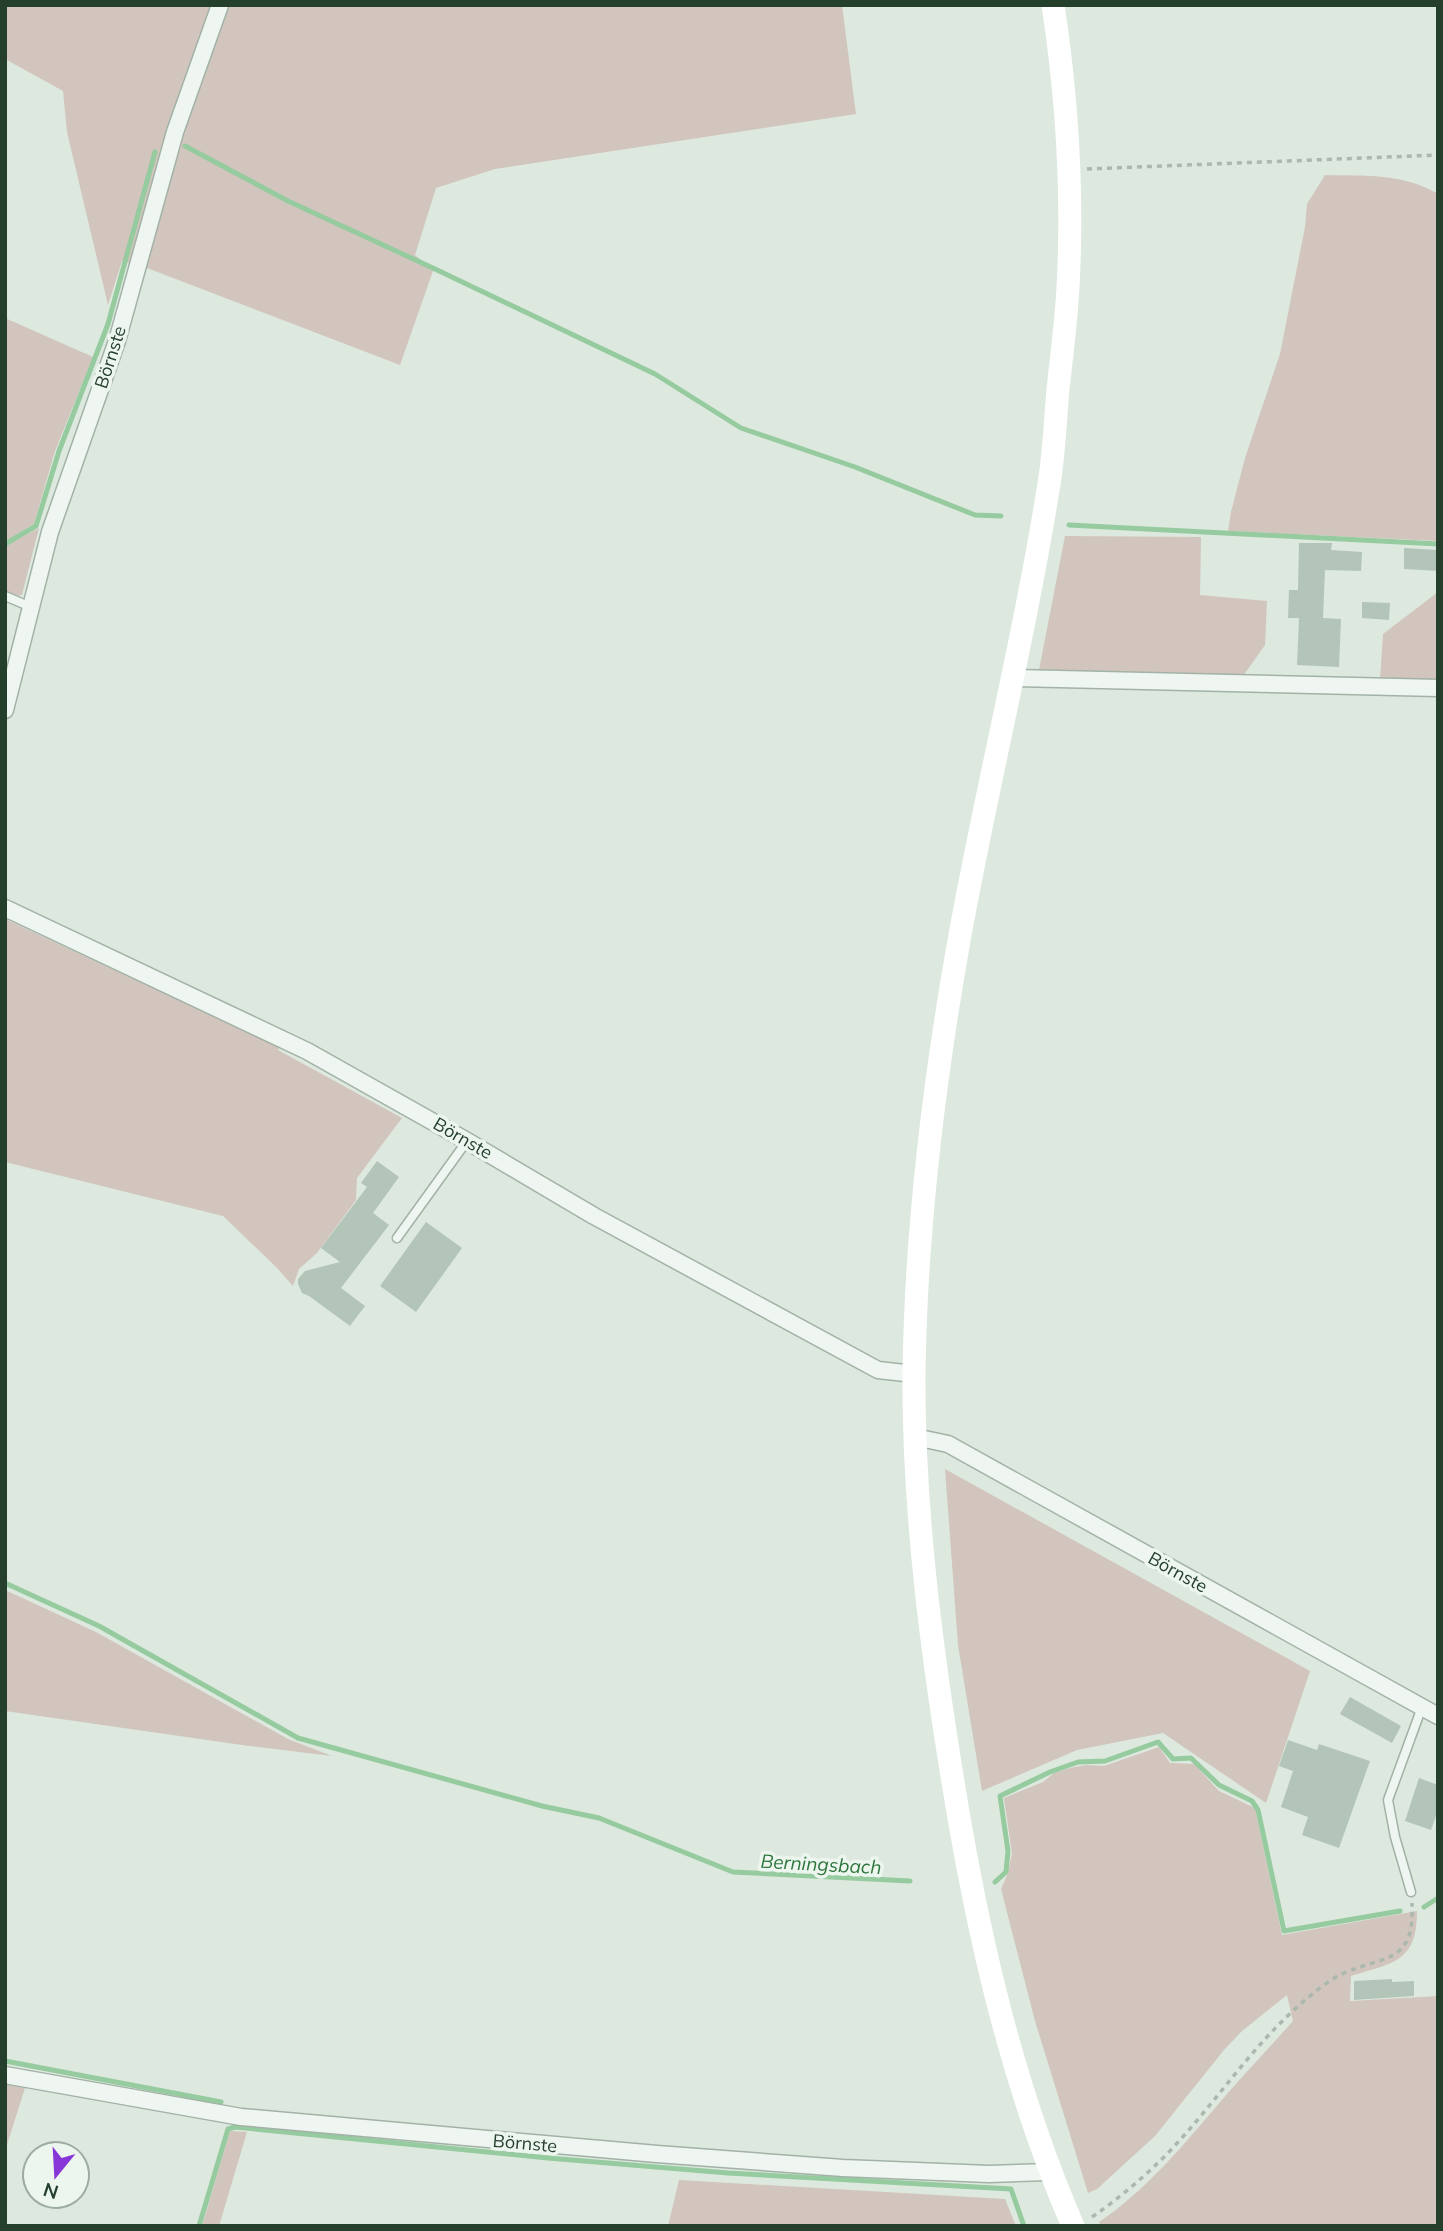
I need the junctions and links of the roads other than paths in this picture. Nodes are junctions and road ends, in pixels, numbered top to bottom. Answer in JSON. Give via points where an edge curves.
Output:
{"nodes":[{"id":1,"x":220,"y":5,"type":"edge"},
{"id":2,"x":1053,"y":5,"type":"edge"},
{"id":3,"x":5,"y":596,"type":"edge"},
{"id":4,"x":31,"y":607,"type":"junction"},
{"id":5,"x":1012,"y":678,"type":"junction"},
{"id":6,"x":1438,"y":688,"type":"edge"},
{"id":7,"x":6,"y":701,"type":"edge"},
{"id":8,"x":5,"y":908,"type":"edge"},
{"id":9,"x":467,"y":1140,"type":"junction"},
{"id":10,"x":397,"y":1238,"type":"dead end"},
{"id":11,"x":914,"y":1374,"type":"junction"},
{"id":12,"x":915,"y":1437,"type":"junction"},
{"id":13,"x":1422,"y":1707,"type":"junction"},
{"id":14,"x":1438,"y":1716,"type":"edge"},
{"id":15,"x":1411,"y":1892,"type":"road end"},
{"id":16,"x":5,"y":2075,"type":"edge"},
{"id":17,"x":1049,"y":2172,"type":"junction"},
{"id":18,"x":1080,"y":2223,"type":"edge"}],
"edges":[{"from":1,"to":4,"type":"street","name":"Börnste","via":[[175,132],[117,341],[50,532]]},
{"from":2,"to":5,"type":"main road","via":[[1068,170],[1068,286],[1049,486]]},
{"from":3,"to":4,"type":"lane"},
{"from":4,"to":7,"type":"street","name":"Börnste"},
{"from":5,"to":6,"type":"street"},
{"from":5,"to":11,"type":"main road","via":[[960,935],[932,1108],[919,1243]]},
{"from":8,"to":9,"type":"street","name":"Börnste","via":[[307,1051]]},
{"from":9,"to":10,"type":"lane"},
{"from":9,"to":11,"type":"street","name":"Börnste","via":[[594,1216],[878,1370]]},
{"from":11,"to":12,"type":"main road"},
{"from":12,"to":13,"type":"street","name":"Börnste","via":[[948,1444]]},
{"from":12,"to":17,"type":"main road","via":[[927,1600],[972,1893],[1010,2047]]},
{"from":13,"to":14,"type":"street","name":"Börnste"},
{"from":13,"to":15,"type":"lane","via":[[1388,1800]]},
{"from":16,"to":17,"type":"street","name":"Börnste","via":[[241,2117],[830,2167]]},
{"from":17,"to":18,"type":"main road"}]}
